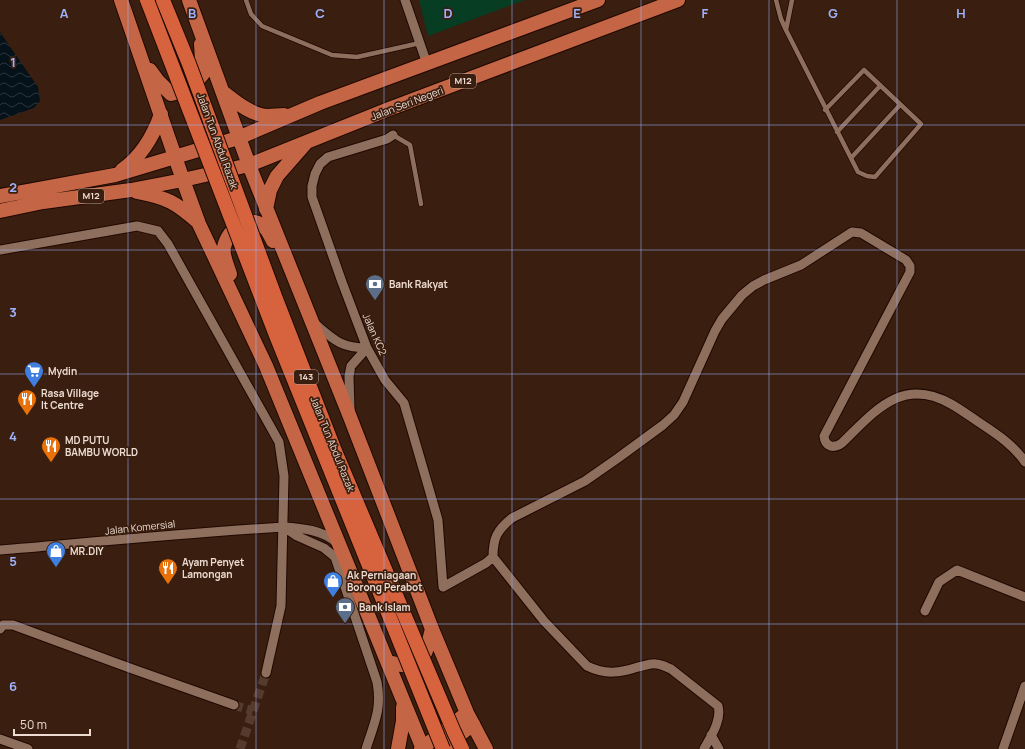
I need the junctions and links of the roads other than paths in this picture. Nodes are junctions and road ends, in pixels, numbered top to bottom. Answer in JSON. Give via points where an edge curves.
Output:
{"nodes":[{"id":1,"x":121,"y":0,"type":"edge"},
{"id":2,"x":147,"y":0,"type":"edge"},
{"id":3,"x":163,"y":0,"type":"edge"},
{"id":4,"x":189,"y":0,"type":"edge"},
{"id":5,"x":246,"y":0,"type":"edge"},
{"id":6,"x":405,"y":0,"type":"edge"},
{"id":7,"x":598,"y":0,"type":"edge"},
{"id":8,"x":678,"y":0,"type":"edge"},
{"id":9,"x":776,"y":0,"type":"edge"},
{"id":10,"x":792,"y":0,"type":"edge"},
{"id":11,"x":200,"y":30,"type":"junction"},
{"id":12,"x":786,"y":30,"type":"junction"},
{"id":13,"x":421,"y":43,"type":"junction"},
{"id":14,"x":142,"y":60,"type":"junction"},
{"id":15,"x":428,"y":64,"type":"junction"},
{"id":16,"x":880,"y":86,"type":"junction"},
{"id":17,"x":223,"y":92,"type":"junction"},
{"id":18,"x":900,"y":104,"type":"junction"},
{"id":19,"x":825,"y":110,"type":"junction"},
{"id":20,"x":161,"y":114,"type":"junction"},
{"id":21,"x":293,"y":114,"type":"junction"},
{"id":22,"x":837,"y":132,"type":"junction"},
{"id":23,"x":393,"y":135,"type":"joint"},
{"id":24,"x":238,"y":138,"type":"junction"},
{"id":25,"x":307,"y":142,"type":"junction"},
{"id":26,"x":176,"y":156,"type":"junction"},
{"id":27,"x":850,"y":158,"type":"junction"},
{"id":28,"x":249,"y":165,"type":"junction"},
{"id":29,"x":115,"y":175,"type":"junction"},
{"id":30,"x":183,"y":180,"type":"junction"},
{"id":31,"x":131,"y":190,"type":"junction"},
{"id":32,"x":0,"y":196,"type":"edge"},
{"id":33,"x":421,"y":204,"type":"dead end"},
{"id":34,"x":266,"y":209,"type":"junction"},
{"id":35,"x":0,"y":211,"type":"edge"},
{"id":36,"x":200,"y":224,"type":"junction"},
{"id":37,"x":0,"y":250,"type":"edge"},
{"id":38,"x":293,"y":277,"type":"junction"},
{"id":39,"x":239,"y":307,"type":"junction"},
{"id":40,"x":310,"y":318,"type":"junction"},
{"id":41,"x":367,"y":348,"type":"junction"},
{"id":42,"x":350,"y":417,"type":"junction"},
{"id":43,"x":1025,"y":462,"type":"edge"},
{"id":44,"x":283,"y":527,"type":"junction"},
{"id":45,"x":341,"y":547,"type":"junction"},
{"id":46,"x":0,"y":550,"type":"edge"},
{"id":47,"x":493,"y":557,"type":"junction"},
{"id":48,"x":1025,"y":598,"type":"edge"},
{"id":49,"x":926,"y":611,"type":"dead end"},
{"id":50,"x":0,"y":628,"type":"edge"},
{"id":51,"x":432,"y":629,"type":"junction"},
{"id":52,"x":388,"y":662,"type":"junction"},
{"id":53,"x":266,"y":673,"type":"tunnel mouth"},
{"id":54,"x":1025,"y":686,"type":"edge"},
{"id":55,"x":403,"y":698,"type":"junction"},
{"id":56,"x":234,"y":705,"type":"tunnel mouth"},
{"id":57,"x":470,"y":719,"type":"junction"},
{"id":58,"x":711,"y":735,"type":"junction"},
{"id":59,"x":0,"y":739,"type":"edge"},
{"id":60,"x":422,"y":748,"type":"edge"},
{"id":61,"x":28,"y":749,"type":"edge"},
{"id":62,"x":366,"y":749,"type":"edge"},
{"id":63,"x":398,"y":749,"type":"edge"},
{"id":64,"x":443,"y":749,"type":"edge"},
{"id":65,"x":462,"y":749,"type":"edge"},
{"id":66,"x":486,"y":749,"type":"edge"},
{"id":67,"x":704,"y":749,"type":"edge"},
{"id":68,"x":719,"y":749,"type":"edge"},
{"id":69,"x":1003,"y":749,"type":"edge"}],
"edges":[{"from":1,"to":14,"type":"main road"},
{"from":2,"to":64,"type":"highway","name":"Jalan Tun Abdul Razak","number":"143","bridge":true,"via":[[280,345]]},
{"from":3,"to":65,"type":"highway","name":"Jalan Tun Abdul Razak","number":"143","bridge":true,"via":[[332,443]]},
{"from":4,"to":11,"type":"main road"},
{"from":5,"to":13,"type":"lane","via":[[251,14],[262,26],[332,55],[357,58]]},
{"from":6,"to":13,"type":"street"},
{"from":7,"to":15,"type":"main road","number":"M12"},
{"from":8,"to":25,"type":"main road","name":"Jalan Seri Negeri","number":"M12"},
{"from":9,"to":12,"type":"lane"},
{"from":10,"to":12,"type":"lane"},
{"from":11,"to":14,"type":"main road","via":[[202,74],[189,90],[170,94]]},
{"from":11,"to":17,"type":"main road"},
{"from":12,"to":19,"type":"lane"},
{"from":13,"to":15,"type":"street"},
{"from":14,"to":20,"type":"main road"},
{"from":15,"to":21,"type":"main road","number":"M12"},
{"from":16,"to":18,"type":"lane"},
{"from":16,"to":19,"type":"lane","via":[[864,70]]},
{"from":16,"to":22,"type":"lane"},
{"from":17,"to":21,"type":"main road","via":[[253,112],[267,116]]},
{"from":17,"to":24,"type":"main road"},
{"from":18,"to":27,"type":"lane"},
{"from":18,"to":27,"type":"lane","via":[[921,124],[875,177],[858,172]]},
{"from":19,"to":22,"type":"lane"},
{"from":20,"to":26,"type":"main road"},
{"from":20,"to":29,"type":"main road","via":[[155,133],[144,150],[131,164]]},
{"from":21,"to":24,"type":"main road","number":"M12"},
{"from":22,"to":27,"type":"lane"},
{"from":23,"to":33,"type":"lane","via":[[410,145]]},
{"from":23,"to":41,"type":"street","name":"Jalan KC2","via":[[387,140],[328,157],[320,164],[312,186],[314,204]]},
{"from":24,"to":26,"type":"main road","number":"M12"},
{"from":24,"to":28,"type":"main road"},
{"from":25,"to":28,"type":"main road","name":"Jalan Seri Negeri","number":"M12"},
{"from":25,"to":34,"type":"main road","via":[[277,176],[270,190]]},
{"from":26,"to":29,"type":"main road","number":"M12"},
{"from":26,"to":30,"type":"main road"},
{"from":28,"to":30,"type":"main road","number":"M12"},
{"from":28,"to":34,"type":"main road"},
{"from":29,"to":32,"type":"main road","number":"M12"},
{"from":30,"to":31,"type":"main road","number":"M12"},
{"from":30,"to":36,"type":"main road"},
{"from":31,"to":35,"type":"main road","number":"M12","via":[[43,202]]},
{"from":31,"to":36,"type":"main road","via":[[172,202]]},
{"from":34,"to":38,"type":"main road"},
{"from":36,"to":39,"type":"main road"},
{"from":37,"to":44,"type":"street","via":[[137,226],[158,231],[168,244],[279,442],[284,476]]},
{"from":38,"to":39,"type":"main road","via":[[266,229],[255,222],[240,224],[228,234],[223,249]]},
{"from":38,"to":40,"type":"main road"},
{"from":39,"to":45,"type":"main road"},
{"from":40,"to":41,"type":"street","via":[[340,344],[353,348]]},
{"from":40,"to":42,"type":"main road"},
{"from":41,"to":42,"type":"street","via":[[351,366]]},
{"from":41,"to":47,"type":"street","name":"Jalan KC2","via":[[385,380],[404,403],[438,520],[443,587]]},
{"from":42,"to":51,"type":"main road"},
{"from":43,"to":47,"type":"street","via":[[1002,438],[951,404],[918,394],[897,398],[884,404],[838,446],[832,447],[824,440],[910,272],[906,260],[861,232],[852,232],[800,265],[764,280],[742,295],[722,319],[691,387],[674,415],[652,434],[585,481],[512,518],[495,536]]},
{"from":44,"to":45,"type":"street","name":"Jalan Komersial","via":[[322,534]]},
{"from":44,"to":46,"type":"street","name":"Jalan Komersial"},
{"from":44,"to":53,"type":"street","via":[[281,606]]},
{"from":44,"to":62,"type":"street","via":[[324,548],[335,557],[377,682],[379,710]]},
{"from":45,"to":52,"type":"main road"},
{"from":47,"to":58,"type":"street","via":[[544,621],[582,661],[595,670],[624,672],[657,664],[671,669],[718,706],[720,713]]},
{"from":48,"to":49,"type":"street","via":[[957,570],[939,582]]},
{"from":50,"to":56,"type":"street","via":[[3,625],[13,625]]},
{"from":51,"to":52,"type":"main road","via":[[426,655],[417,664],[405,666]]},
{"from":51,"to":57,"type":"main road"},
{"from":52,"to":55,"type":"main road"},
{"from":54,"to":69,"type":"street"},
{"from":55,"to":60,"type":"main road"},
{"from":55,"to":63,"type":"main road","via":[[403,721]]},
{"from":57,"to":60,"type":"main road"},
{"from":57,"to":64,"type":"main road"},
{"from":57,"to":66,"type":"main road"},
{"from":58,"to":67,"type":"street"},
{"from":58,"to":68,"type":"street"},
{"from":59,"to":61,"type":"street"}]}
